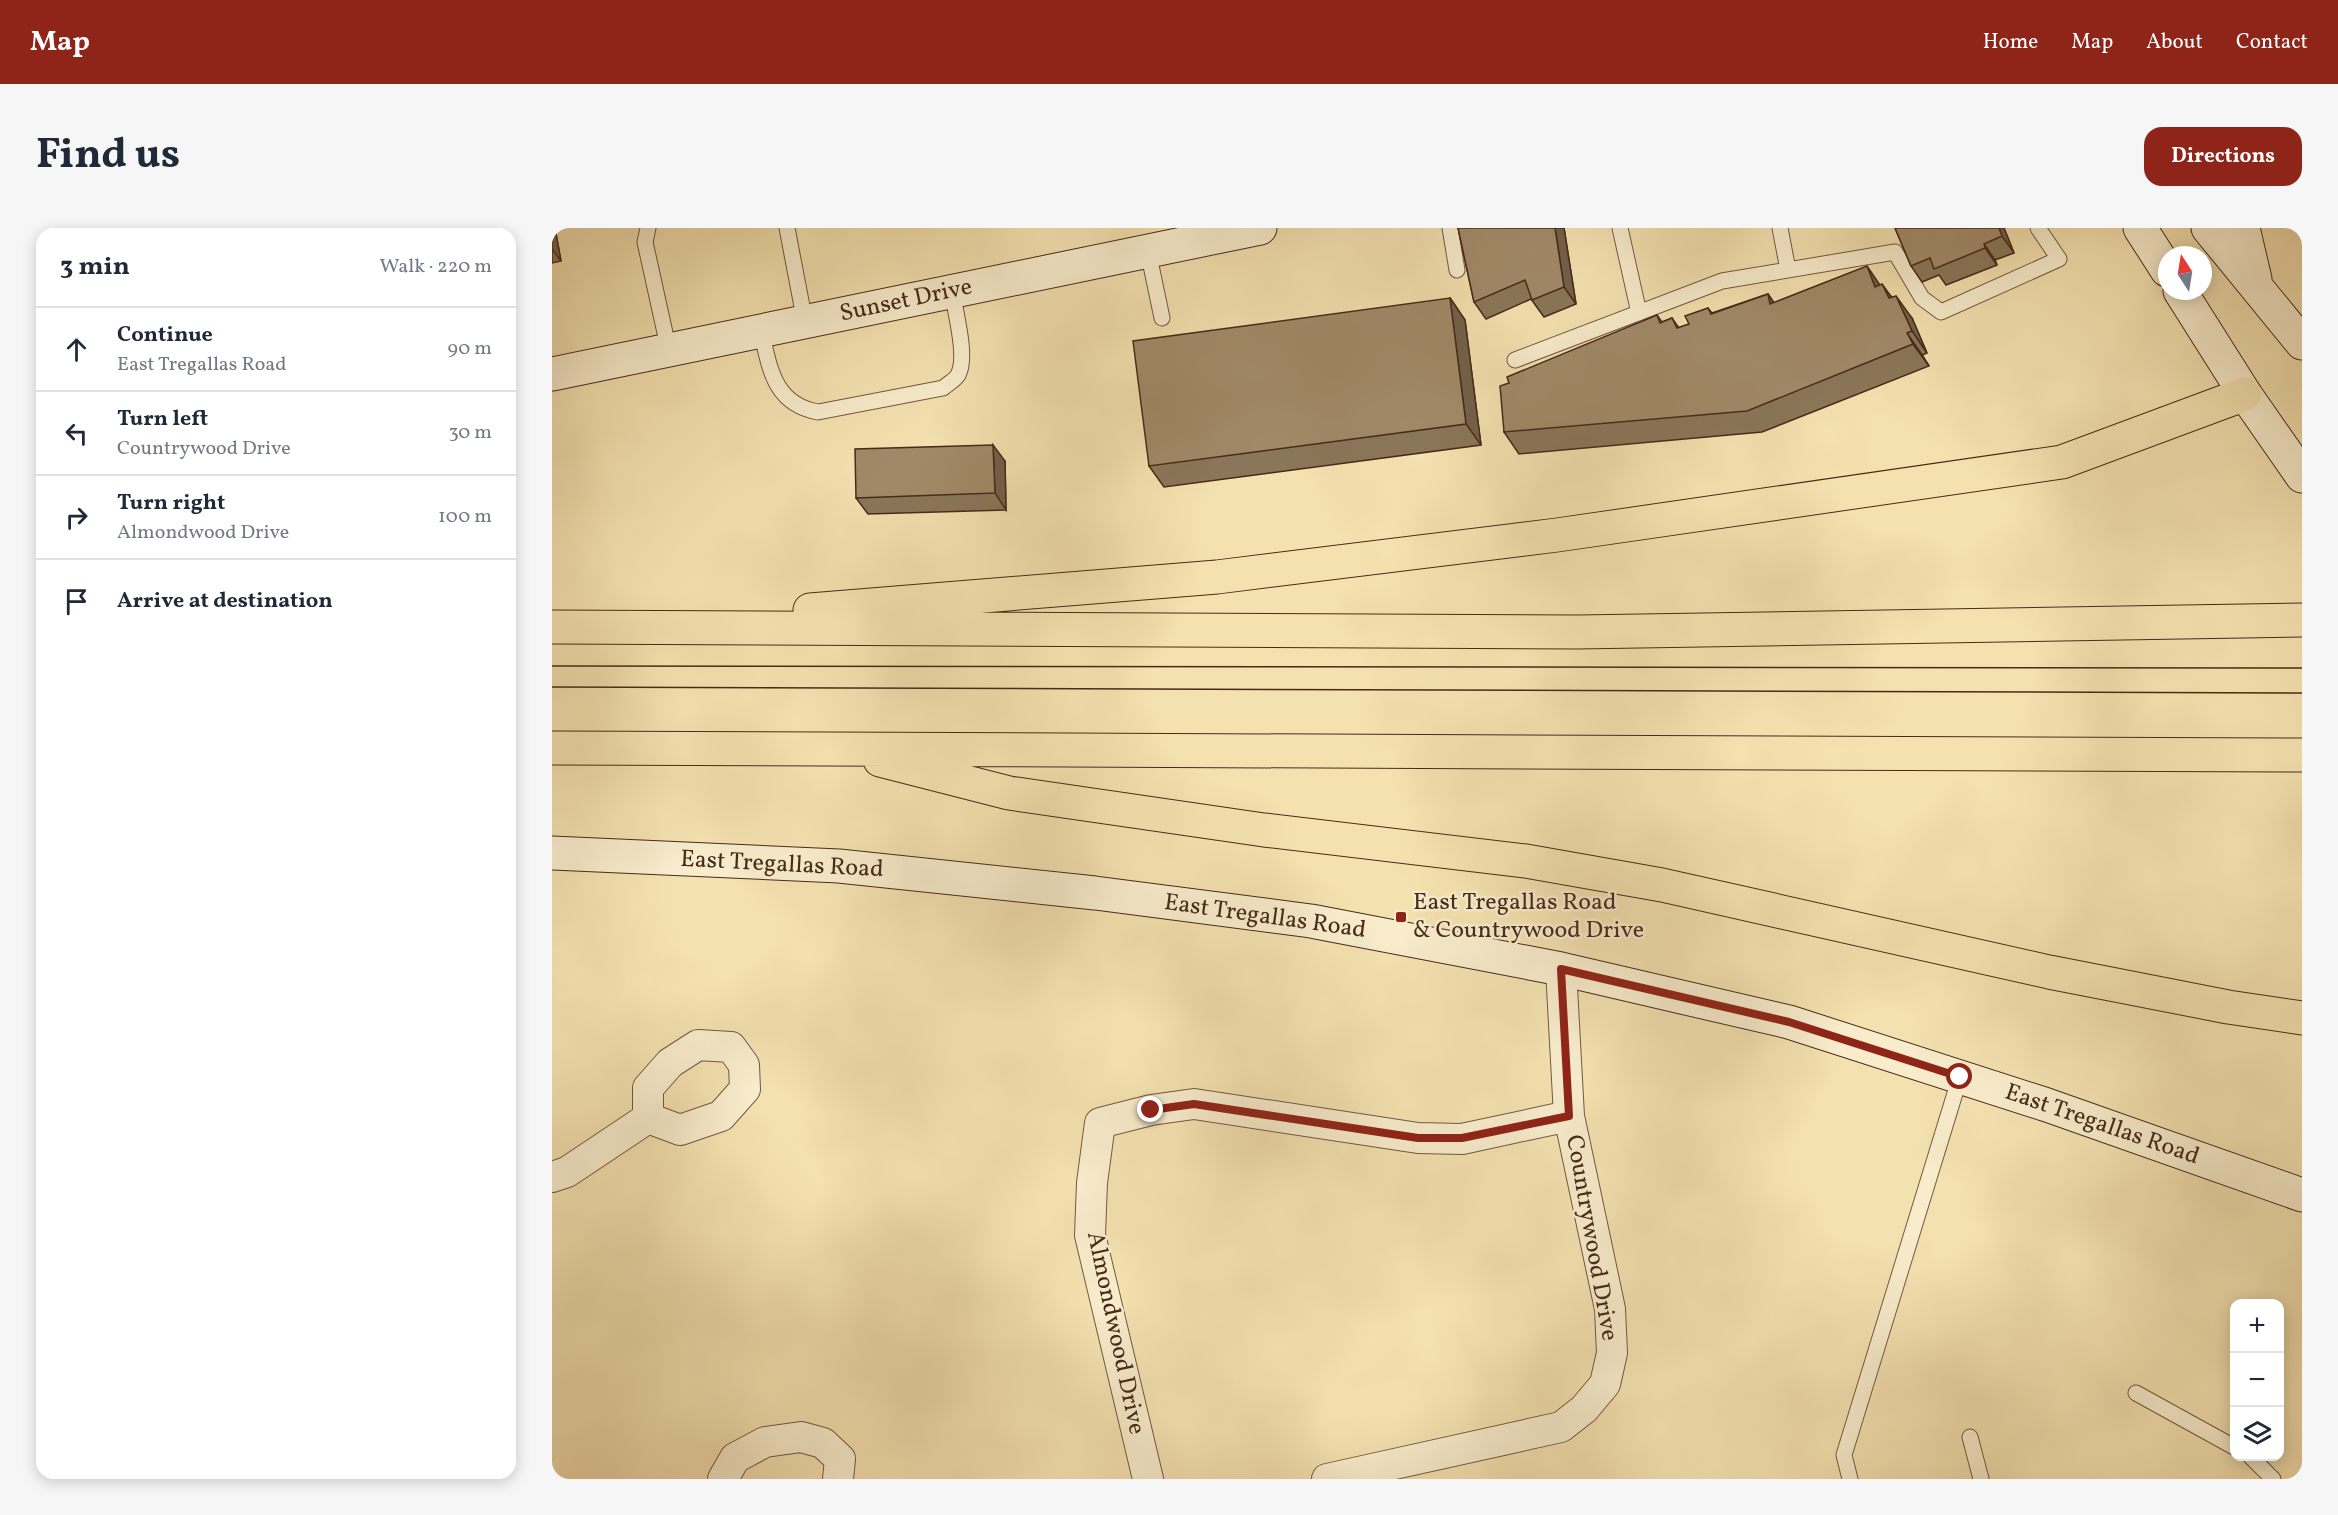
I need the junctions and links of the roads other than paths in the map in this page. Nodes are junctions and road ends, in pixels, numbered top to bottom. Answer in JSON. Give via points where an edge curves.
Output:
{"nodes":[{"id":1,"x":648,"y":228,"type":"edge"},
{"id":2,"x":787,"y":228,"type":"edge"},
{"id":3,"x":1260,"y":228,"type":"edge"},
{"id":4,"x":1450,"y":228,"type":"edge"},
{"id":5,"x":1620,"y":228,"type":"edge"},
{"id":6,"x":1780,"y":228,"type":"edge"},
{"id":7,"x":2038,"y":228,"type":"edge"},
{"id":8,"x":2140,"y":228,"type":"edge"},
{"id":9,"x":2208,"y":228,"type":"edge"},
{"id":10,"x":2242,"y":228,"type":"edge"},
{"id":11,"x":1148,"y":251,"type":"junction"},
{"id":12,"x":2158,"y":256,"type":"edge"},
{"id":13,"x":1457,"y":270,"type":"dead end"},
{"id":14,"x":1788,"y":270,"type":"junction"},
{"id":15,"x":2257,"y":286,"type":"junction"},
{"id":16,"x":952,"y":291,"type":"junction"},
{"id":17,"x":2186,"y":300,"type":"edge"},
{"id":18,"x":1639,"y":313,"type":"junction"},
{"id":19,"x":1162,"y":318,"type":"dead end"},
{"id":20,"x":806,"y":321,"type":"junction"},
{"id":21,"x":761,"y":331,"type":"junction"},
{"id":22,"x":2302,"y":343,"type":"edge"},
{"id":23,"x":669,"y":351,"type":"junction"},
{"id":24,"x":1515,"y":360,"type":"dead end"},
{"id":25,"x":552,"y":374,"type":"edge"},
{"id":26,"x":2245,"y":394,"type":"junction"},
{"id":27,"x":2302,"y":476,"type":"edge"},
{"id":28,"x":2302,"y":601,"type":"edge"},
{"id":29,"x":2302,"y":620,"type":"edge"},
{"id":30,"x":2058,"y":624,"type":"junction"},
{"id":31,"x":552,"y":627,"type":"edge"},
{"id":32,"x":599,"y":628,"type":"junction"},
{"id":33,"x":552,"y":747,"type":"edge"},
{"id":34,"x":831,"y":747,"type":"junction"},
{"id":35,"x":2302,"y":755,"type":"edge"},
{"id":36,"x":552,"y":853,"type":"edge"},
{"id":37,"x":1561,"y":969,"type":"junction"},
{"id":38,"x":2302,"y":1018,"type":"edge"},
{"id":39,"x":1960,"y":1077,"type":"junction"},
{"id":40,"x":1569,"y":1116,"type":"junction"},
{"id":41,"x":648,"y":1118,"type":"dead end"},
{"id":42,"x":552,"y":1177,"type":"edge"},
{"id":43,"x":2302,"y":1195,"type":"edge"},
{"id":44,"x":2136,"y":1393,"type":"dead end"},
{"id":45,"x":1970,"y":1437,"type":"dead end"},
{"id":46,"x":2230,"y":1444,"type":"edge"},
{"id":47,"x":2255,"y":1461,"type":"edge"},
{"id":48,"x":723,"y":1479,"type":"edge"},
{"id":49,"x":838,"y":1479,"type":"edge"},
{"id":50,"x":1148,"y":1479,"type":"edge"},
{"id":51,"x":1327,"y":1479,"type":"edge"},
{"id":52,"x":1850,"y":1479,"type":"edge"},
{"id":53,"x":1981,"y":1479,"type":"edge"},
{"id":54,"x":2273,"y":1479,"type":"edge"}],
"edges":[{"from":1,"to":23,"type":"lane","via":[[645,242]]},
{"from":2,"to":20,"type":"lane"},
{"from":3,"to":11,"type":"street","name":"Sunset Drive"},
{"from":4,"to":13,"type":"lane"},
{"from":5,"to":18,"type":"lane"},
{"from":6,"to":14,"type":"lane"},
{"from":7,"to":14,"type":"lane","via":[[2059,259],[1941,312],[1922,298],[1895,252]]},
{"from":8,"to":12,"type":"street"},
{"from":9,"to":15,"type":"street"},
{"from":10,"to":15,"type":"street"},
{"from":11,"to":16,"type":"street","name":"Sunset Drive"},
{"from":11,"to":19,"type":"lane"},
{"from":14,"to":18,"type":"lane","via":[[1722,281]]},
{"from":15,"to":22,"type":"street"},
{"from":16,"to":20,"type":"street","name":"Sunset Drive"},
{"from":16,"to":21,"type":"lane","via":[[961,363],[957,376],[943,388],[818,412],[801,409],[788,399],[771,373]]},
{"from":17,"to":26,"type":"street"},
{"from":18,"to":24,"type":"lane"},
{"from":20,"to":21,"type":"street","name":"Sunset Drive"},
{"from":21,"to":23,"type":"street","name":"Sunset Drive"},
{"from":23,"to":25,"type":"street","name":"Sunset Drive"},
{"from":26,"to":27,"type":"street"},
{"from":26,"to":32,"type":"highway","via":[[2062,462],[1592,530],[1217,577]]},
{"from":28,"to":30,"type":"highway"},
{"from":29,"to":30,"type":"highway"},
{"from":30,"to":32,"type":"highway","via":[[1578,632]]},
{"from":31,"to":32,"type":"highway"},
{"from":33,"to":34,"type":"highway"},
{"from":34,"to":35,"type":"highway"},
{"from":34,"to":38,"type":"highway","via":[[1009,793],[1264,830],[1526,861],[1662,885],[2049,972],[2228,1008]]},
{"from":36,"to":37,"type":"street","name":"East Tregallas Road","via":[[839,866],[1095,893],[1311,921]]},
{"from":37,"to":39,"type":"street","name":"East Tregallas Road","via":[[1789,1022]]},
{"from":37,"to":40,"type":"street","name":"Countrywood Drive"},
{"from":39,"to":43,"type":"street","name":"East Tregallas Road"},
{"from":39,"to":52,"type":"lane","via":[[1844,1455]]},
{"from":40,"to":50,"type":"street","name":"Almondwood Drive","via":[[1462,1138],[1418,1138],[1194,1104],[1100,1123],[1090,1234]]},
{"from":40,"to":51,"type":"street","name":"Countrywood Drive","via":[[1610,1309],[1612,1353],[1605,1384],[1584,1409],[1560,1427]]},
{"from":41,"to":42,"type":"street","via":[[567,1172]]},
{"from":44,"to":46,"type":"lane"},
{"from":45,"to":53,"type":"lane"},
{"from":47,"to":54,"type":"lane"},
{"from":48,"to":49,"type":"street","via":[[735,1458],[765,1442],[801,1437],[823,1443],[840,1460]]}]}
